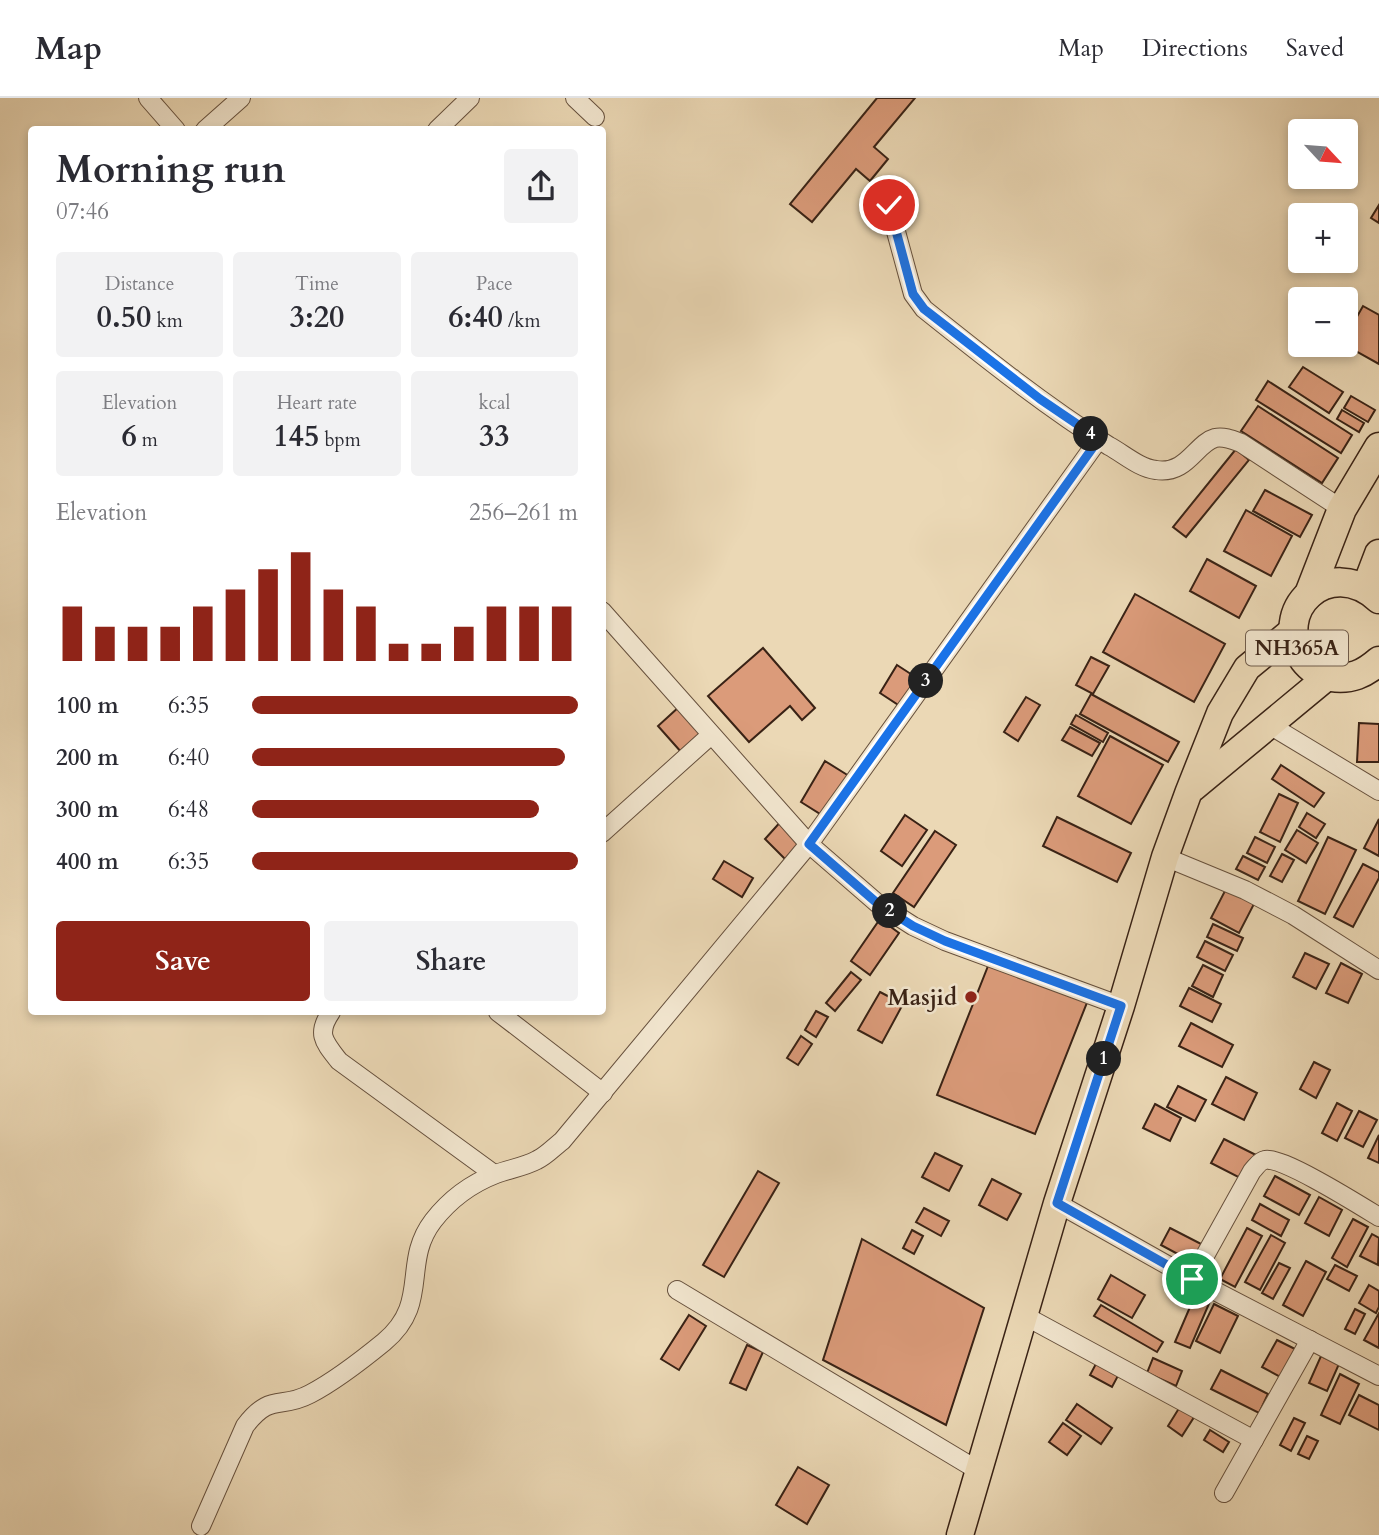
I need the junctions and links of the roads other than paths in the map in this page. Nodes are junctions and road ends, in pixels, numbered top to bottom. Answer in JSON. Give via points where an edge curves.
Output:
{"nodes":[{"id":1,"x":148,"y":98,"type":"edge"},
{"id":2,"x":241,"y":98,"type":"edge"},
{"id":3,"x":470,"y":98,"type":"edge"},
{"id":4,"x":575,"y":98,"type":"edge"},
{"id":5,"x":595,"y":117,"type":"dead end"},
{"id":6,"x":172,"y":126,"type":"edge"},
{"id":7,"x":210,"y":126,"type":"edge"},
{"id":8,"x":441,"y":126,"type":"edge"},
{"id":9,"x":889,"y":205,"type":"dead end"},
{"id":10,"x":1099,"y":439,"type":"junction"},
{"id":11,"x":1379,"y":447,"type":"edge"},
{"id":12,"x":1342,"y":509,"type":"junction"},
{"id":13,"x":1379,"y":554,"type":"edge"},
{"id":14,"x":1373,"y":593,"type":"edge"},
{"id":15,"x":1310,"y":594,"type":"junction"},
{"id":16,"x":606,"y":622,"type":"edge"},
{"id":17,"x":1293,"y":630,"type":"junction"},
{"id":18,"x":1379,"y":661,"type":"edge"},
{"id":19,"x":1337,"y":678,"type":"junction"},
{"id":20,"x":1379,"y":692,"type":"edge"},
{"id":21,"x":1268,"y":724,"type":"junction"},
{"id":22,"x":711,"y":735,"type":"junction"},
{"id":23,"x":1189,"y":791,"type":"junction"},
{"id":24,"x":1379,"y":791,"type":"edge"},
{"id":25,"x":606,"y":829,"type":"edge"},
{"id":26,"x":809,"y":844,"type":"junction"},
{"id":27,"x":1166,"y":857,"type":"junction"},
{"id":28,"x":1379,"y":970,"type":"edge"},
{"id":29,"x":1121,"y":1006,"type":"junction"},
{"id":30,"x":329,"y":1015,"type":"edge"},
{"id":31,"x":502,"y":1015,"type":"edge"},
{"id":32,"x":603,"y":1093,"type":"junction"},
{"id":33,"x":494,"y":1174,"type":"junction"},
{"id":34,"x":1057,"y":1203,"type":"junction"},
{"id":35,"x":1379,"y":1217,"type":"edge"},
{"id":36,"x":1192,"y":1279,"type":"junction"},
{"id":37,"x":677,"y":1290,"type":"dead end"},
{"id":38,"x":1025,"y":1316,"type":"junction"},
{"id":39,"x":1310,"y":1340,"type":"junction"},
{"id":40,"x":1379,"y":1376,"type":"edge"},
{"id":41,"x":1254,"y":1440,"type":"junction"},
{"id":42,"x":979,"y":1471,"type":"junction"},
{"id":43,"x":1224,"y":1493,"type":"dead end"},
{"id":44,"x":201,"y":1526,"type":"dead end"},
{"id":45,"x":960,"y":1535,"type":"edge"}],
"edges":[{"from":1,"to":6,"type":"street"},
{"from":2,"to":7,"type":"street"},
{"from":3,"to":8,"type":"street"},
{"from":4,"to":5,"type":"street"},
{"from":9,"to":10,"type":"street","via":[[913,294],[924,309]]},
{"from":10,"to":12,"type":"street","via":[[1143,466],[1165,471],[1176,468],[1213,438],[1228,438]]},
{"from":10,"to":26,"type":"street"},
{"from":11,"to":12,"type":"highway","number":"NH365A"},
{"from":12,"to":15,"type":"highway","number":"NH365A"},
{"from":13,"to":14,"type":"highway"},
{"from":14,"to":15,"type":"highway","via":[[1347,581],[1327,583]]},
{"from":15,"to":17,"type":"highway","number":"NH365A","via":[[1297,610]]},
{"from":16,"to":22,"type":"street"},
{"from":17,"to":19,"type":"highway","number":"NH365A","via":[[1297,650],[1309,666]]},
{"from":17,"to":23,"type":"main road","via":[[1247,668],[1220,713]]},
{"from":18,"to":19,"type":"highway","number":"NH365A","via":[[1366,672]]},
{"from":19,"to":20,"type":"highway","number":"NH365A"},
{"from":19,"to":21,"type":"main road"},
{"from":21,"to":23,"type":"main road"},
{"from":21,"to":24,"type":"street"},
{"from":22,"to":25,"type":"street"},
{"from":22,"to":26,"type":"street"},
{"from":23,"to":27,"type":"main road"},
{"from":26,"to":29,"type":"street","via":[[877,903],[913,926]]},
{"from":26,"to":32,"type":"street"},
{"from":27,"to":28,"type":"street","via":[[1281,909]]},
{"from":27,"to":29,"type":"main road"},
{"from":29,"to":34,"type":"main road"},
{"from":30,"to":33,"type":"street","via":[[322,1028],[323,1038],[339,1061]]},
{"from":31,"to":32,"type":"street"},
{"from":32,"to":33,"type":"street","via":[[562,1141],[538,1160]]},
{"from":33,"to":44,"type":"street","via":[[448,1203],[431,1224],[419,1244],[414,1294],[407,1314],[386,1340],[307,1396],[267,1404],[256,1412],[245,1426]]},
{"from":34,"to":36,"type":"street"},
{"from":34,"to":38,"type":"main road"},
{"from":35,"to":36,"type":"street","via":[[1292,1167],[1265,1160],[1252,1171]]},
{"from":36,"to":39,"type":"street"},
{"from":37,"to":42,"type":"street"},
{"from":38,"to":41,"type":"street"},
{"from":38,"to":42,"type":"main road"},
{"from":39,"to":40,"type":"street"},
{"from":39,"to":41,"type":"street"},
{"from":41,"to":43,"type":"street"},
{"from":42,"to":45,"type":"main road"}]}
